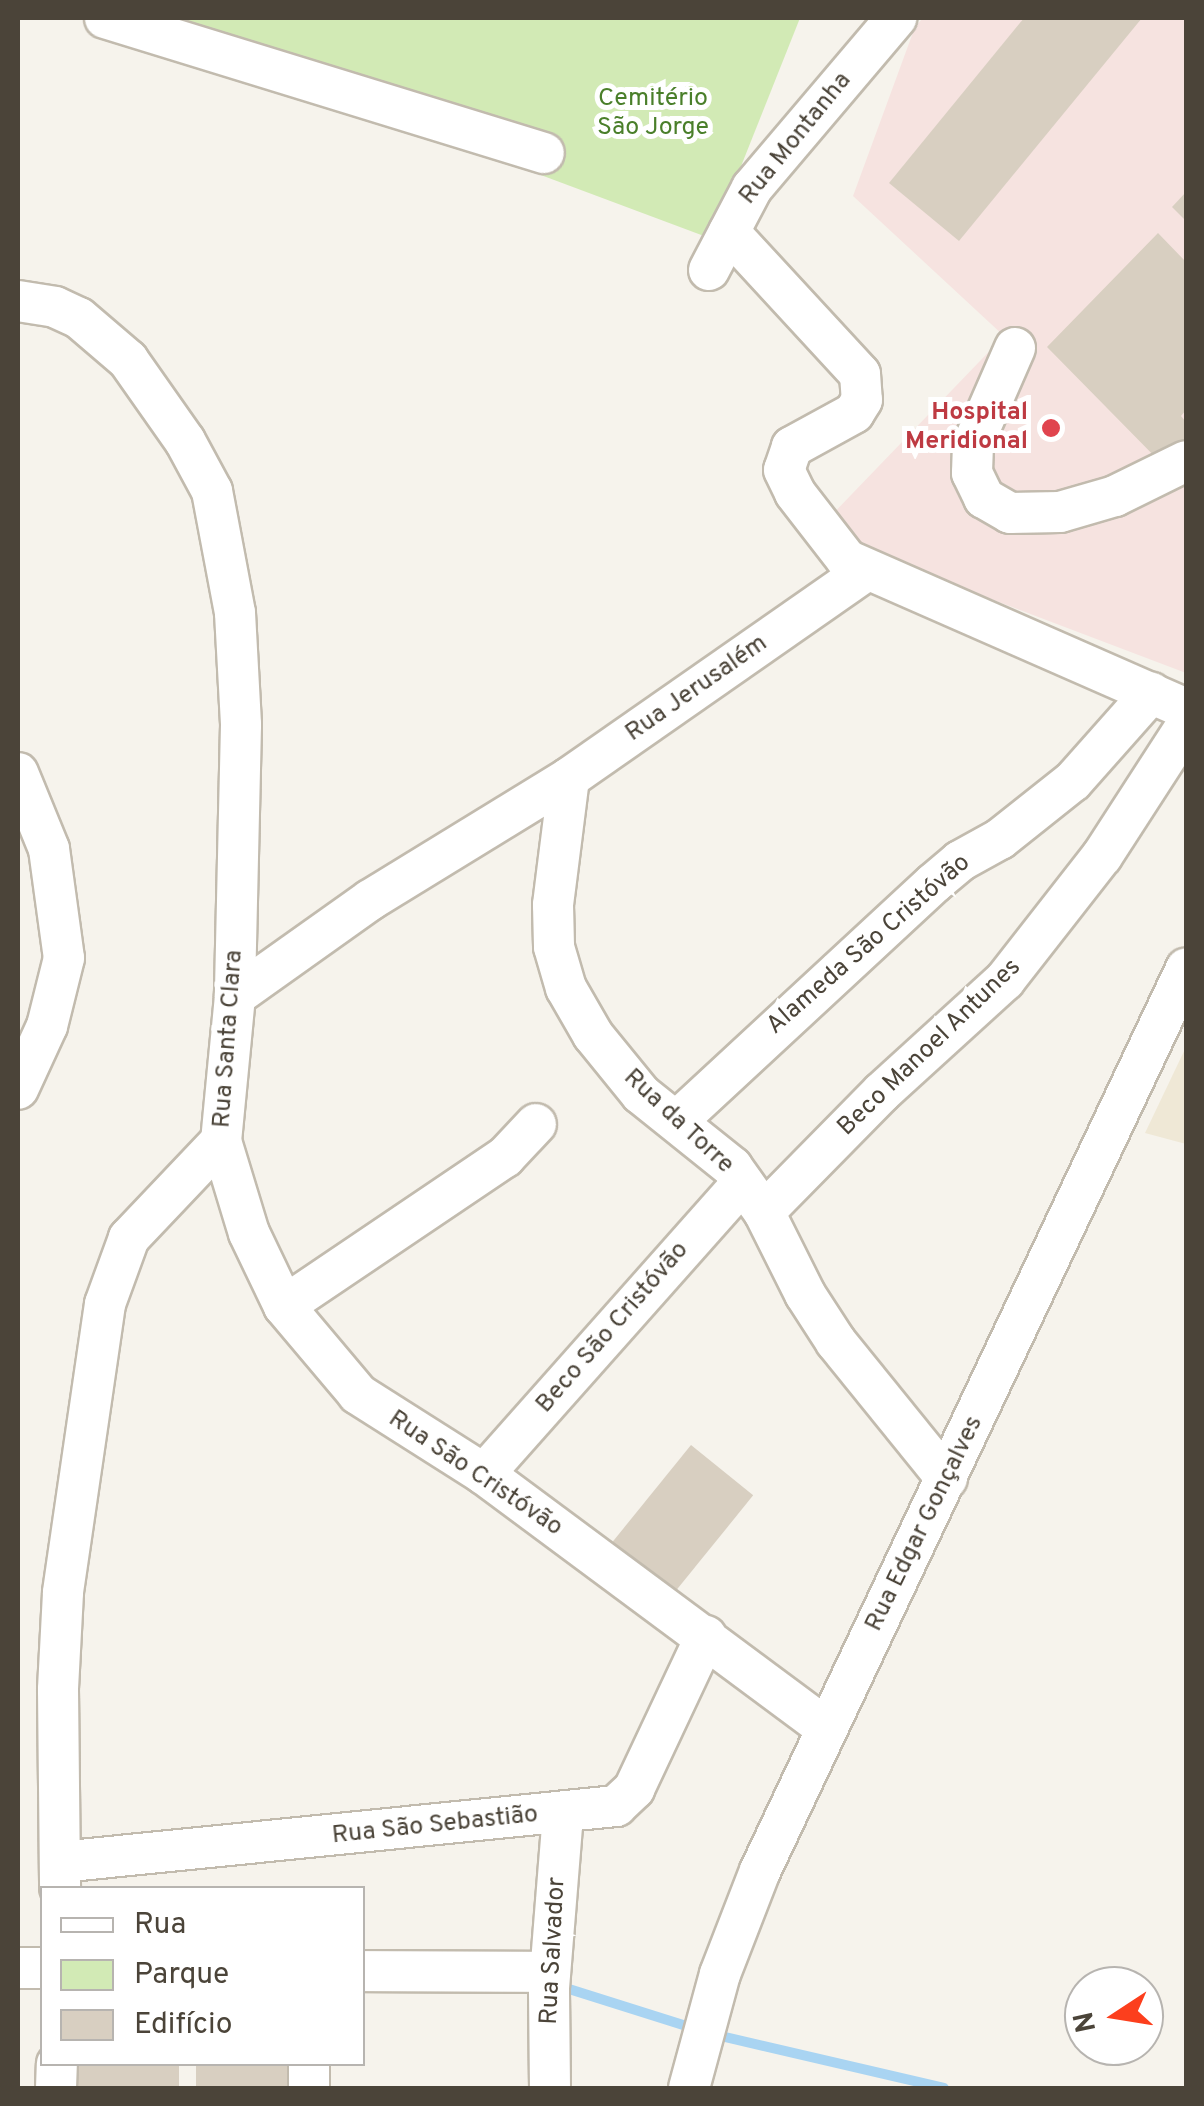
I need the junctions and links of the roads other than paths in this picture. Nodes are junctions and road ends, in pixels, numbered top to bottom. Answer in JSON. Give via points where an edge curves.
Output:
{"nodes":[{"id":1,"x":105,"y":18,"type":"edge"},
{"id":2,"x":896,"y":18,"type":"edge"},
{"id":3,"x":544,"y":152,"type":"dead end"},
{"id":4,"x":728,"y":232,"type":"junction"},
{"id":5,"x":709,"y":270,"type":"dead end"},
{"id":6,"x":18,"y":300,"type":"edge"},
{"id":7,"x":1015,"y":348,"type":"dead end"},
{"id":8,"x":1186,"y":461,"type":"edge"},
{"id":9,"x":866,"y":571,"type":"junction"},
{"id":10,"x":1169,"y":701,"type":"edge"},
{"id":11,"x":1186,"y":726,"type":"edge"},
{"id":12,"x":18,"y":774,"type":"edge"},
{"id":13,"x":570,"y":778,"type":"junction"},
{"id":14,"x":1186,"y":969,"type":"edge"},
{"id":15,"x":235,"y":996,"type":"junction"},
{"id":16,"x":18,"y":1089,"type":"edge"},
{"id":17,"x":677,"y":1120,"type":"junction"},
{"id":18,"x":536,"y":1124,"type":"dead end"},
{"id":19,"x":222,"y":1141,"type":"junction"},
{"id":20,"x":753,"y":1197,"type":"junction"},
{"id":21,"x":284,"y":1306,"type":"junction"},
{"id":22,"x":484,"y":1474,"type":"junction"},
{"id":23,"x":947,"y":1478,"type":"junction"},
{"id":24,"x":706,"y":1636,"type":"junction"},
{"id":25,"x":826,"y":1728,"type":"junction"},
{"id":26,"x":563,"y":1814,"type":"junction"},
{"id":27,"x":60,"y":1875,"type":"edge"},
{"id":28,"x":365,"y":1970,"type":"edge"},
{"id":29,"x":550,"y":1972,"type":"junction"},
{"id":30,"x":550,"y":2088,"type":"edge"},
{"id":31,"x":688,"y":2088,"type":"edge"}],
"edges":[{"from":1,"to":3,"type":"street"},
{"from":2,"to":4,"type":"street","name":"Rua Montanha","via":[[752,188]]},
{"from":4,"to":5,"type":"street","name":"Rua Montanha"},
{"from":4,"to":9,"type":"street","via":[[860,374],[862,400],[854,412],[792,447],[784,470],[838,548]]},
{"from":6,"to":15,"type":"street","name":"Rua Santa Clara","via":[[79,318],[128,360],[212,491],[239,664]]},
{"from":7,"to":8,"type":"street","via":[[972,444],[972,473],[984,498],[1010,513],[1060,512],[1115,496]]},
{"from":9,"to":10,"type":"street"},
{"from":9,"to":13,"type":"street","name":"Rua Jerusalém"},
{"from":10,"to":17,"type":"street","name":"Alameda São Cristóvão","via":[[1000,840],[934,883]]},
{"from":11,"to":20,"type":"street","name":"Beco Manoel Antunes","via":[[1102,856],[1005,980]]},
{"from":12,"to":16,"type":"street","via":[[49,849],[64,958],[47,1026]]},
{"from":13,"to":15,"type":"street","name":"Rua Jerusalém","via":[[370,900]]},
{"from":13,"to":17,"type":"street","name":"Rua da Torre","via":[[553,905],[559,971],[593,1035],[641,1094]]},
{"from":14,"to":23,"type":"street","name":"Rua Edgar Gonçalves"},
{"from":15,"to":19,"type":"street","name":"Rua Santa Clara"},
{"from":17,"to":20,"type":"street","name":"Rua da Torre","via":[[710,1146]]},
{"from":18,"to":21,"type":"street","via":[[505,1156]]},
{"from":19,"to":21,"type":"street","name":"Rua São Cristóvão","via":[[249,1233]]},
{"from":19,"to":27,"type":"street","name":"Rua Santa Clara","via":[[129,1238],[105,1304],[63,1593]]},
{"from":20,"to":22,"type":"street","name":"Beco São Cristóvão"},
{"from":20,"to":23,"type":"street","name":"Rua da Torre","via":[[836,1342]]},
{"from":21,"to":22,"type":"street","name":"Rua São Cristóvão","via":[[358,1394]]},
{"from":22,"to":24,"type":"street","name":"Rua São Cristóvão"},
{"from":23,"to":25,"type":"street","name":"Rua Edgar Gonçalves"},
{"from":24,"to":25,"type":"street","name":"Rua São Cristóvão"},
{"from":24,"to":26,"type":"street","name":"Rua São Sebastião","via":[[634,1789],[616,1806]]},
{"from":25,"to":31,"type":"street","name":"Rua Edgar Gonçalves","via":[[738,1923]]},
{"from":26,"to":27,"type":"street","name":"Rua São Sebastião"},
{"from":26,"to":29,"type":"street","name":"Rua Salvador"},
{"from":28,"to":29,"type":"street"},
{"from":29,"to":30,"type":"street","name":"Rua Salvador"}]}
